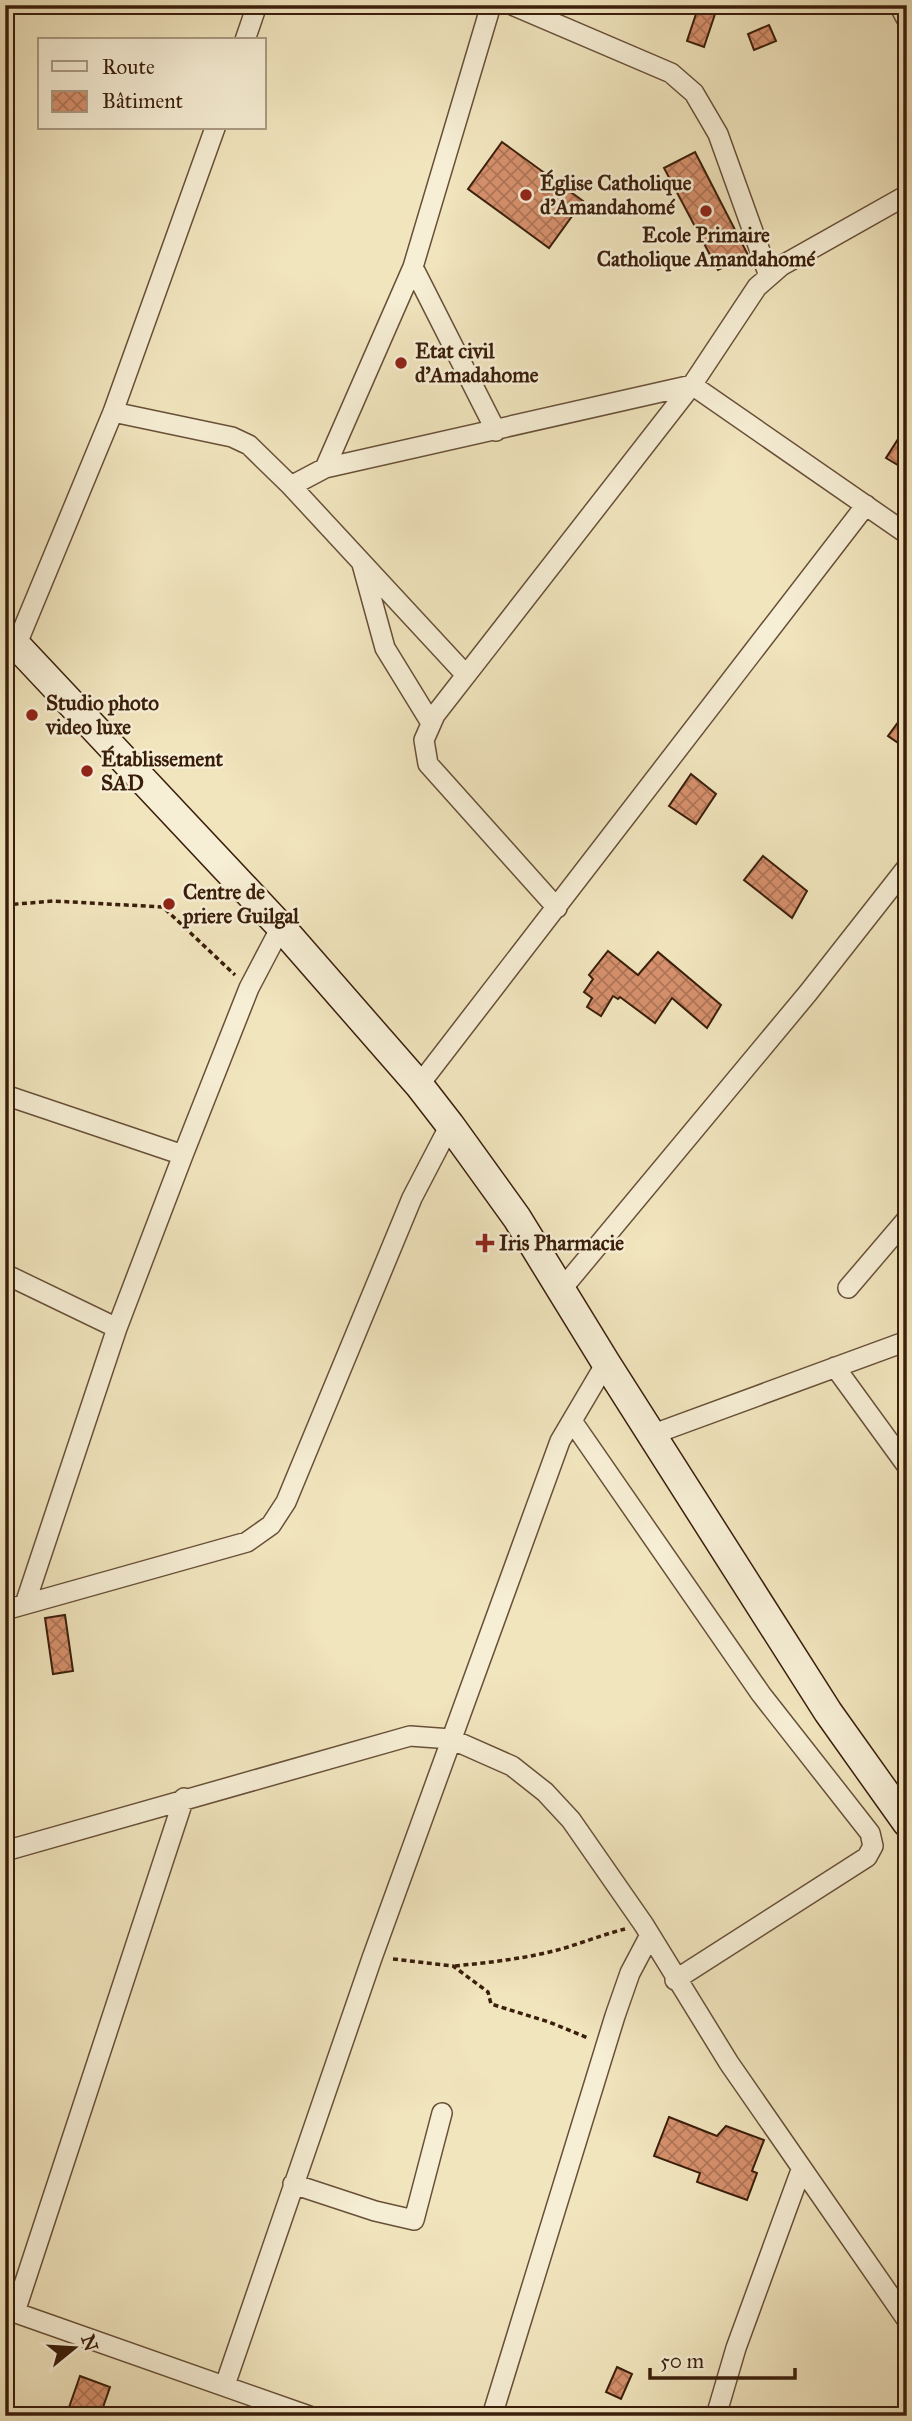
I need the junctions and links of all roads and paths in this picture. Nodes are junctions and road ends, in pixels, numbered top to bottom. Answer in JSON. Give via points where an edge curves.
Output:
{"nodes":[{"id":1,"x":257,"y":5,"type":"edge"},
{"id":2,"x":492,"y":5,"type":"edge"},
{"id":3,"x":512,"y":5,"type":"edge"},
{"id":4,"x":899,"y":5,"type":"edge"},
{"id":5,"x":907,"y":20,"type":"edge"},
{"id":6,"x":246,"y":38,"type":"edge"},
{"id":7,"x":214,"y":130,"type":"edge"},
{"id":8,"x":907,"y":195,"type":"edge"},
{"id":9,"x":413,"y":267,"type":"junction"},
{"id":10,"x":769,"y":275,"type":"junction"},
{"id":11,"x":691,"y":385,"type":"junction"},
{"id":12,"x":113,"y":412,"type":"junction"},
{"id":13,"x":496,"y":431,"type":"junction"},
{"id":14,"x":325,"y":468,"type":"junction"},
{"id":15,"x":291,"y":486,"type":"junction"},
{"id":16,"x":866,"y":505,"type":"junction"},
{"id":17,"x":907,"y":534,"type":"edge"},
{"id":18,"x":362,"y":563,"type":"junction"},
{"id":19,"x":9,"y":646,"type":"edge"},
{"id":20,"x":466,"y":675,"type":"junction"},
{"id":21,"x":431,"y":723,"type":"junction"},
{"id":22,"x":907,"y":867,"type":"edge"},
{"id":23,"x":5,"y":905,"type":"edge"},
{"id":24,"x":557,"y":908,"type":"junction"},
{"id":25,"x":281,"y":928,"type":"junction"},
{"id":26,"x":249,"y":988,"type":"junction"},
{"id":27,"x":419,"y":1085,"type":"junction"},
{"id":28,"x":5,"y":1095,"type":"edge"},
{"id":29,"x":450,"y":1125,"type":"junction"},
{"id":30,"x":183,"y":1155,"type":"junction"},
{"id":31,"x":907,"y":1219,"type":"edge"},
{"id":32,"x":5,"y":1275,"type":"edge"},
{"id":33,"x":848,"y":1288,"type":"dead end"},
{"id":34,"x":561,"y":1290,"type":"junction"},
{"id":35,"x":117,"y":1328,"type":"junction"},
{"id":36,"x":907,"y":1340,"type":"edge"},
{"id":37,"x":606,"y":1363,"type":"junction"},
{"id":38,"x":835,"y":1367,"type":"junction"},
{"id":39,"x":572,"y":1421,"type":"junction"},
{"id":40,"x":651,"y":1435,"type":"junction"},
{"id":41,"x":907,"y":1466,"type":"edge"},
{"id":42,"x":24,"y":1604,"type":"junction"},
{"id":43,"x":5,"y":1610,"type":"edge"},
{"id":44,"x":451,"y":1740,"type":"junction"},
{"id":45,"x":184,"y":1798,"type":"junction"},
{"id":46,"x":907,"y":1823,"type":"edge"},
{"id":47,"x":5,"y":1851,"type":"edge"},
{"id":48,"x":647,"y":1931,"type":"junction"},
{"id":49,"x":372,"y":1958,"type":"junction"},
{"id":50,"x":453,"y":1966,"type":"junction"},
{"id":51,"x":675,"y":1980,"type":"junction"},
{"id":52,"x":606,"y":2046,"type":"junction"},
{"id":53,"x":442,"y":2113,"type":"dead end"},
{"id":54,"x":801,"y":2170,"type":"junction"},
{"id":55,"x":293,"y":2184,"type":"junction"},
{"id":56,"x":10,"y":2311,"type":"edge"},
{"id":57,"x":907,"y":2320,"type":"edge"},
{"id":58,"x":225,"y":2385,"type":"junction"},
{"id":59,"x":309,"y":2416,"type":"edge"},
{"id":60,"x":492,"y":2416,"type":"edge"},
{"id":61,"x":716,"y":2416,"type":"edge"}],
"edges":[{"from":1,"to":6,"type":"street"},
{"from":2,"to":9,"type":"street"},
{"from":3,"to":10,"type":"street","via":[[671,73],[694,93],[718,134]]},
{"from":4,"to":5,"type":"street"},
{"from":7,"to":12,"type":"street"},
{"from":8,"to":10,"type":"street"},
{"from":9,"to":13,"type":"street"},
{"from":9,"to":14,"type":"street"},
{"from":10,"to":11,"type":"street"},
{"from":11,"to":13,"type":"street"},
{"from":11,"to":16,"type":"street"},
{"from":11,"to":20,"type":"street"},
{"from":12,"to":15,"type":"street","via":[[232,437],[249,445]]},
{"from":12,"to":19,"type":"street"},
{"from":13,"to":14,"type":"street"},
{"from":14,"to":15,"type":"street"},
{"from":15,"to":18,"type":"street"},
{"from":16,"to":17,"type":"street"},
{"from":16,"to":24,"type":"street"},
{"from":18,"to":20,"type":"street"},
{"from":18,"to":21,"type":"street","via":[[384,648]]},
{"from":19,"to":25,"type":"street"},
{"from":20,"to":21,"type":"street"},
{"from":21,"to":24,"type":"street","via":[[424,740],[428,764]]},
{"from":22,"to":34,"type":"street"},
{"from":23,"to":26,"type":"path","via":[[53,901],[163,907]]},
{"from":24,"to":27,"type":"street"},
{"from":25,"to":26,"type":"street"},
{"from":25,"to":27,"type":"street"},
{"from":26,"to":30,"type":"street"},
{"from":27,"to":29,"type":"street"},
{"from":28,"to":30,"type":"street"},
{"from":29,"to":34,"type":"street","via":[[517,1218]]},
{"from":29,"to":42,"type":"street","via":[[412,1198],[286,1502],[271,1525],[247,1542]]},
{"from":30,"to":35,"type":"street"},
{"from":31,"to":33,"type":"street"},
{"from":32,"to":35,"type":"street"},
{"from":34,"to":37,"type":"street"},
{"from":35,"to":42,"type":"street"},
{"from":36,"to":38,"type":"street"},
{"from":37,"to":39,"type":"street"},
{"from":37,"to":40,"type":"street"},
{"from":38,"to":40,"type":"street"},
{"from":38,"to":41,"type":"street"},
{"from":39,"to":44,"type":"street","via":[[560,1441]]},
{"from":39,"to":51,"type":"street","via":[[761,1694],[870,1833],[873,1846],[867,1857]]},
{"from":40,"to":46,"type":"street","via":[[828,1712]]},
{"from":42,"to":43,"type":"street"},
{"from":44,"to":45,"type":"street","via":[[410,1736]]},
{"from":44,"to":48,"type":"street","via":[[512,1766],[545,1792],[571,1820]]},
{"from":44,"to":49,"type":"street"},
{"from":45,"to":47,"type":"street"},
{"from":45,"to":56,"type":"street"},
{"from":48,"to":50,"type":"path","via":[[593,1937],[501,1962]]},
{"from":48,"to":51,"type":"street"},
{"from":48,"to":52,"type":"street"},
{"from":49,"to":50,"type":"path"},
{"from":49,"to":55,"type":"street"},
{"from":50,"to":52,"type":"path","via":[[488,1992],[491,2004]]},
{"from":51,"to":54,"type":"street"},
{"from":52,"to":60,"type":"street"},
{"from":53,"to":55,"type":"street","via":[[414,2220]]},
{"from":54,"to":57,"type":"street"},
{"from":54,"to":61,"type":"street"},
{"from":55,"to":58,"type":"street"},
{"from":56,"to":58,"type":"street"},
{"from":58,"to":59,"type":"street"}]}
